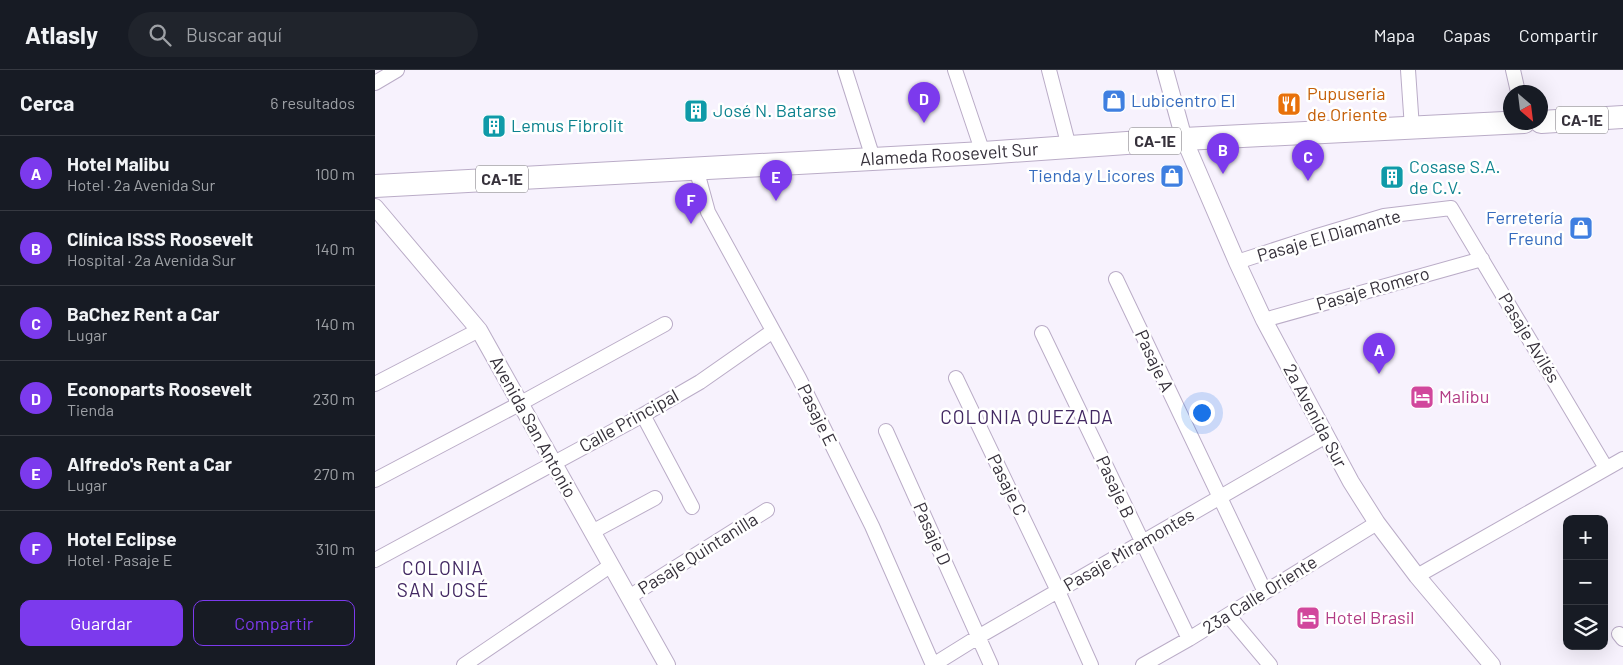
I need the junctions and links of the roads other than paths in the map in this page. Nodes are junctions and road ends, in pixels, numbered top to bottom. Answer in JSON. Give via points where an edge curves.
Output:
{"nodes":[{"id":1,"x":397,"y":70,"type":"edge"},
{"id":2,"x":845,"y":70,"type":"edge"},
{"id":3,"x":955,"y":70,"type":"edge"},
{"id":4,"x":1049,"y":70,"type":"edge"},
{"id":5,"x":1165,"y":70,"type":"edge"},
{"id":6,"x":1408,"y":70,"type":"edge"},
{"id":7,"x":1513,"y":70,"type":"edge"},
{"id":8,"x":375,"y":83,"type":"edge"},
{"id":9,"x":1516,"y":85,"type":"edge"},
{"id":10,"x":1623,"y":118,"type":"edge"},
{"id":11,"x":1548,"y":122,"type":"edge"},
{"id":12,"x":1503,"y":123,"type":"edge"},
{"id":13,"x":1412,"y":128,"type":"junction"},
{"id":14,"x":1184,"y":139,"type":"junction"},
{"id":15,"x":1069,"y":147,"type":"junction"},
{"id":16,"x":983,"y":153,"type":"junction"},
{"id":17,"x":873,"y":158,"type":"junction"},
{"id":18,"x":696,"y":168,"type":"junction"},
{"id":19,"x":375,"y":186,"type":"edge"},
{"id":20,"x":375,"y":207,"type":"edge"},
{"id":21,"x":1451,"y":208,"type":"joint"},
{"id":22,"x":1482,"y":259,"type":"junction"},
{"id":23,"x":1237,"y":262,"type":"junction"},
{"id":24,"x":1116,"y":279,"type":"dead end"},
{"id":25,"x":1264,"y":320,"type":"junction"},
{"id":26,"x":665,"y":324,"type":"dead end"},
{"id":27,"x":479,"y":330,"type":"junction"},
{"id":28,"x":773,"y":331,"type":"junction"},
{"id":29,"x":1042,"y":333,"type":"dead end"},
{"id":30,"x":956,"y":378,"type":"dead end"},
{"id":31,"x":375,"y":384,"type":"edge"},
{"id":32,"x":521,"y":403,"type":"junction"},
{"id":33,"x":643,"y":415,"type":"junction"},
{"id":34,"x":886,"y":431,"type":"dead end"},
{"id":35,"x":1326,"y":436,"type":"junction"},
{"id":36,"x":1623,"y":459,"type":"edge"},
{"id":37,"x":554,"y":463,"type":"junction"},
{"id":38,"x":1606,"y":468,"type":"junction"},
{"id":39,"x":375,"y":480,"type":"edge"},
{"id":40,"x":1219,"y":497,"type":"junction"},
{"id":41,"x":655,"y":498,"type":"dead end"},
{"id":42,"x":692,"y":507,"type":"dead end"},
{"id":43,"x":767,"y":510,"type":"dead end"},
{"id":44,"x":1377,"y":523,"type":"junction"},
{"id":45,"x":592,"y":532,"type":"junction"},
{"id":46,"x":1141,"y":542,"type":"junction"},
{"id":47,"x":375,"y":560,"type":"edge"},
{"id":48,"x":610,"y":566,"type":"junction"},
{"id":49,"x":1417,"y":576,"type":"junction"},
{"id":50,"x":1058,"y":591,"type":"junction"},
{"id":51,"x":1265,"y":592,"type":"junction"},
{"id":52,"x":629,"y":597,"type":"junction"},
{"id":53,"x":1228,"y":615,"type":"junction"},
{"id":54,"x":978,"y":637,"type":"junction"},
{"id":55,"x":1189,"y":639,"type":"junction"},
{"id":56,"x":1148,"y":664,"type":"edge"},
{"id":57,"x":464,"y":665,"type":"edge"},
{"id":58,"x":667,"y":665,"type":"edge"},
{"id":59,"x":933,"y":665,"type":"edge"},
{"id":60,"x":991,"y":665,"type":"edge"},
{"id":61,"x":1091,"y":665,"type":"edge"},
{"id":62,"x":1270,"y":665,"type":"edge"},
{"id":63,"x":1492,"y":665,"type":"edge"}],
"edges":[{"from":1,"to":8,"type":"street"},
{"from":2,"to":17,"type":"street"},
{"from":3,"to":16,"type":"street"},
{"from":4,"to":15,"type":"street"},
{"from":5,"to":14,"type":"street","name":"2a Avenida Sur"},
{"from":6,"to":13,"type":"street"},
{"from":7,"to":9,"type":"street"},
{"from":10,"to":11,"type":"highway","number":"CA-1E"},
{"from":12,"to":13,"type":"highway","name":"Alameda Roosevelt Sur","number":"CA-1E"},
{"from":13,"to":14,"type":"highway","name":"Alameda Roosevelt Sur","number":"CA-1E"},
{"from":14,"to":15,"type":"highway","name":"Alameda Roosevelt Sur","number":"CA-1E"},
{"from":14,"to":23,"type":"street","name":"2a Avenida Sur"},
{"from":15,"to":16,"type":"highway","name":"Alameda Roosevelt Sur","number":"CA-1E"},
{"from":16,"to":17,"type":"highway","name":"Alameda Roosevelt Sur","number":"CA-1E"},
{"from":17,"to":18,"type":"highway","name":"Alameda Roosevelt Sur","number":"CA-1E"},
{"from":18,"to":19,"type":"highway","name":"Alameda Roosevelt Sur","number":"CA-1E"},
{"from":18,"to":28,"type":"street","name":"Pasaje E","via":[[708,212]]},
{"from":20,"to":27,"type":"street","name":"Avenida San Antonio"},
{"from":21,"to":22,"type":"street","name":"Pasaje Avilés"},
{"from":21,"to":23,"type":"street","name":"Pasaje El Diamante","via":[[1384,216]]},
{"from":22,"to":25,"type":"street","name":"Pasaje Romero"},
{"from":22,"to":38,"type":"street","name":"Pasaje Avilés"},
{"from":23,"to":25,"type":"street","name":"2a Avenida Sur"},
{"from":24,"to":40,"type":"street","name":"Pasaje A"},
{"from":25,"to":35,"type":"street","name":"2a Avenida Sur"},
{"from":26,"to":32,"type":"street"},
{"from":27,"to":31,"type":"street"},
{"from":27,"to":32,"type":"street","name":"Avenida San Antonio"},
{"from":28,"to":33,"type":"street","name":"Calle Principal","via":[[700,382]]},
{"from":28,"to":59,"type":"street","name":"Pasaje E","via":[[872,526]]},
{"from":29,"to":46,"type":"street","name":"Pasaje B"},
{"from":30,"to":50,"type":"street","name":"Pasaje C"},
{"from":32,"to":37,"type":"street","name":"Avenida San Antonio"},
{"from":32,"to":39,"type":"street"},
{"from":33,"to":37,"type":"street","name":"Calle Principal"},
{"from":33,"to":42,"type":"street"},
{"from":34,"to":54,"type":"street","name":"Pasaje D"},
{"from":35,"to":40,"type":"street","name":"Pasaje Miramontes"},
{"from":35,"to":44,"type":"street","name":"2a Avenida Sur"},
{"from":36,"to":38,"type":"street"},
{"from":37,"to":45,"type":"street","name":"Avenida San Antonio"},
{"from":37,"to":47,"type":"street","name":"Calle Principal"},
{"from":38,"to":49,"type":"street"},
{"from":40,"to":46,"type":"street","name":"Pasaje Miramontes"},
{"from":40,"to":51,"type":"street","name":"Pasaje A"},
{"from":41,"to":45,"type":"street"},
{"from":43,"to":52,"type":"street","name":"Pasaje Quintanilla"},
{"from":44,"to":49,"type":"street","name":"2a Avenida Sur"},
{"from":44,"to":51,"type":"street","name":"23a Calle Oriente"},
{"from":45,"to":48,"type":"street","name":"Avenida San Antonio"},
{"from":46,"to":50,"type":"street","name":"Pasaje Miramontes"},
{"from":46,"to":55,"type":"street","name":"Pasaje B"},
{"from":48,"to":52,"type":"street","name":"Avenida San Antonio"},
{"from":48,"to":57,"type":"street"},
{"from":49,"to":63,"type":"street","name":"2a Avenida Sur"},
{"from":50,"to":54,"type":"street","name":"Pasaje Miramontes"},
{"from":50,"to":61,"type":"street","name":"Pasaje C"},
{"from":51,"to":53,"type":"street","name":"23a Calle Oriente"},
{"from":52,"to":58,"type":"street","name":"Avenida San Antonio"},
{"from":53,"to":55,"type":"street","name":"23a Calle Oriente"},
{"from":53,"to":62,"type":"street"},
{"from":54,"to":59,"type":"street","name":"Pasaje Miramontes"},
{"from":54,"to":60,"type":"street","name":"Pasaje D"},
{"from":55,"to":56,"type":"street","name":"23a Calle Oriente"}]}
